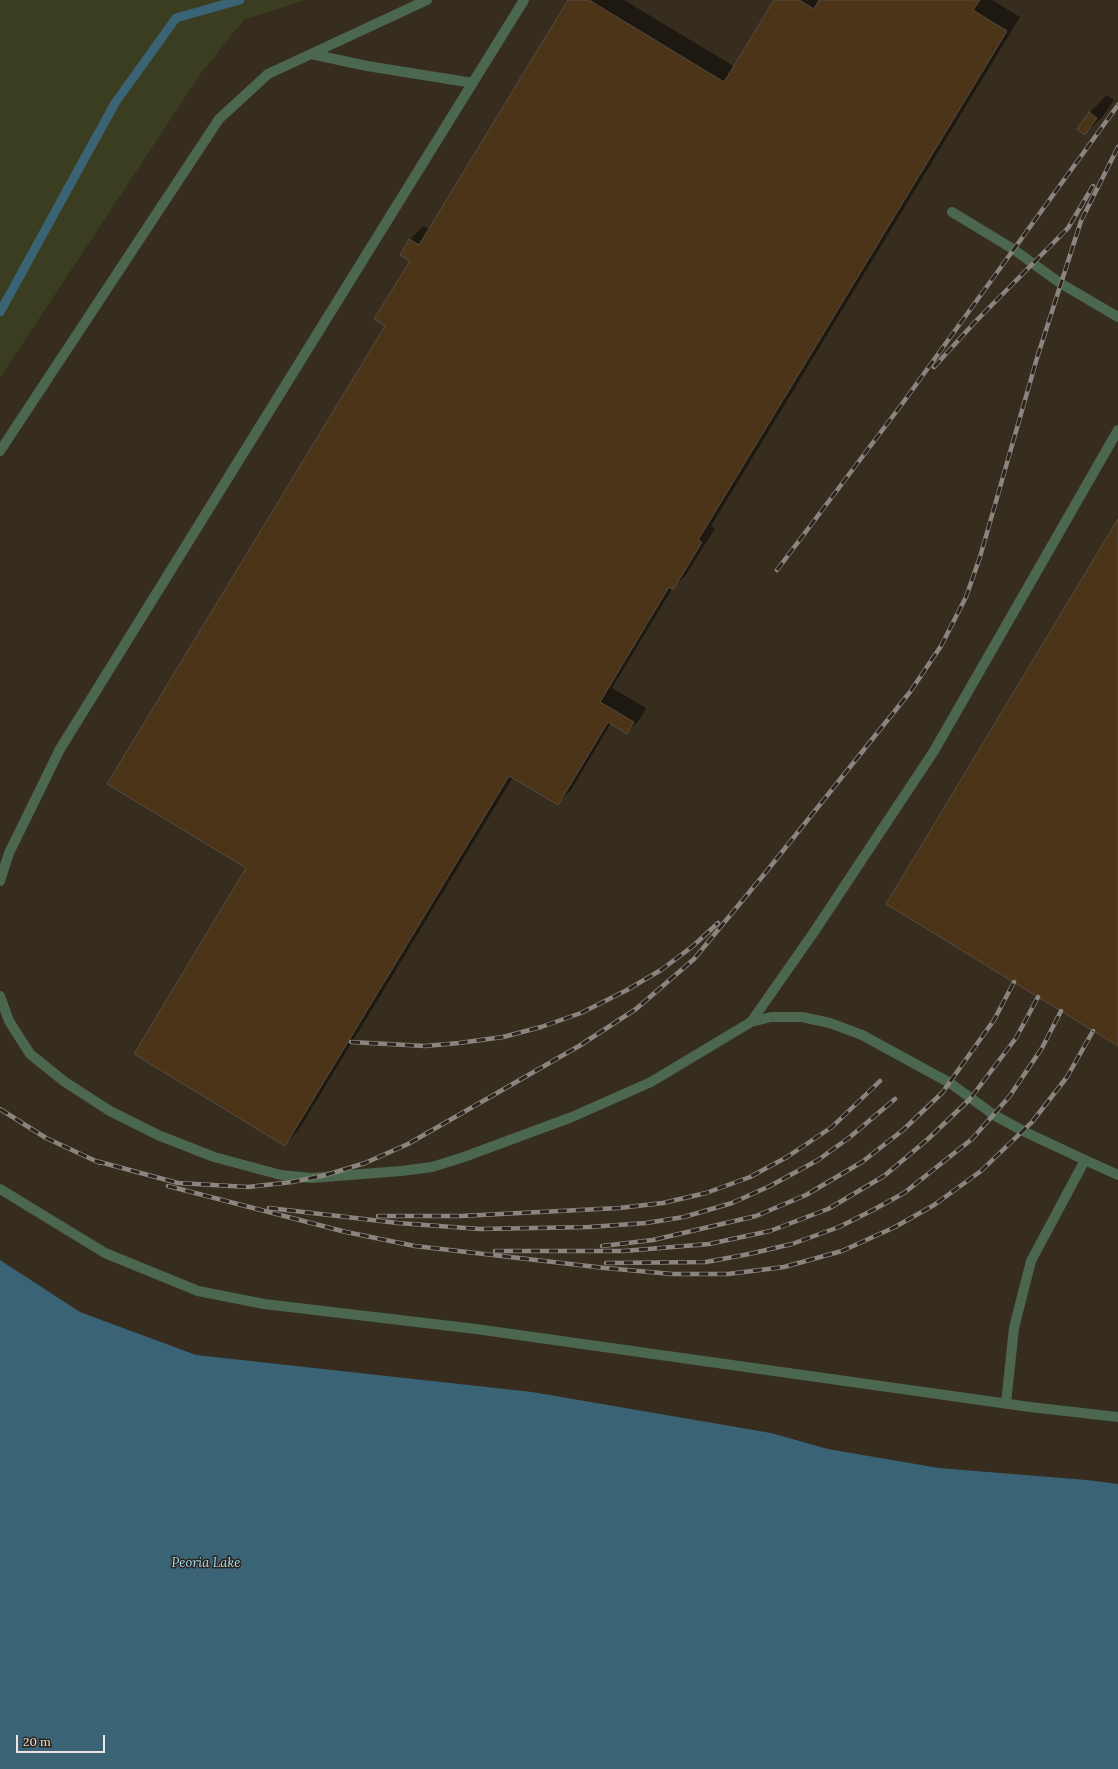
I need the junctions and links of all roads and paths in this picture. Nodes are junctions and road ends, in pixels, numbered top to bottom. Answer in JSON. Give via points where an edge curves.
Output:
{"nodes":[{"id":1,"x":427,"y":0,"type":"edge"},
{"id":2,"x":524,"y":0,"type":"edge"},
{"id":3,"x":311,"y":54,"type":"junction"},
{"id":4,"x":473,"y":83,"type":"junction"},
{"id":5,"x":952,"y":212,"type":"dead end"},
{"id":6,"x":1118,"y":317,"type":"edge"},
{"id":7,"x":1118,"y":430,"type":"edge"},
{"id":8,"x":0,"y":451,"type":"edge"},
{"id":9,"x":0,"y":881,"type":"edge"},
{"id":10,"x":0,"y":996,"type":"edge"},
{"id":11,"x":751,"y":1022,"type":"junction"},
{"id":12,"x":1085,"y":1160,"type":"junction"},
{"id":13,"x":1118,"y":1174,"type":"edge"},
{"id":14,"x":0,"y":1189,"type":"edge"},
{"id":15,"x":1006,"y":1403,"type":"junction"},
{"id":16,"x":1118,"y":1417,"type":"edge"}],
"edges":[{"from":1,"to":3,"type":"lane"},
{"from":2,"to":4,"type":"lane"},
{"from":3,"to":4,"type":"lane"},
{"from":3,"to":8,"type":"lane","via":[[268,74],[219,119]]},
{"from":4,"to":9,"type":"lane","via":[[60,749],[9,853]]},
{"from":5,"to":6,"type":"lane","via":[[1013,249],[1060,284]]},
{"from":7,"to":11,"type":"lane","via":[[934,750],[814,932]]},
{"from":10,"to":11,"type":"lane","via":[[9,1021],[30,1054],[65,1082],[110,1111],[158,1135],[214,1157],[281,1175],[311,1178],[426,1168],[464,1157],[572,1117],[651,1082]]},
{"from":11,"to":12,"type":"lane","via":[[771,1017],[802,1017],[830,1023],[862,1035],[950,1083],[1000,1118]]},
{"from":12,"to":13,"type":"lane"},
{"from":12,"to":15,"type":"lane","via":[[1031,1261],[1014,1328]]},
{"from":14,"to":15,"type":"lane","via":[[105,1253],[198,1291],[264,1304],[483,1330]]},
{"from":15,"to":16,"type":"lane"}]}
